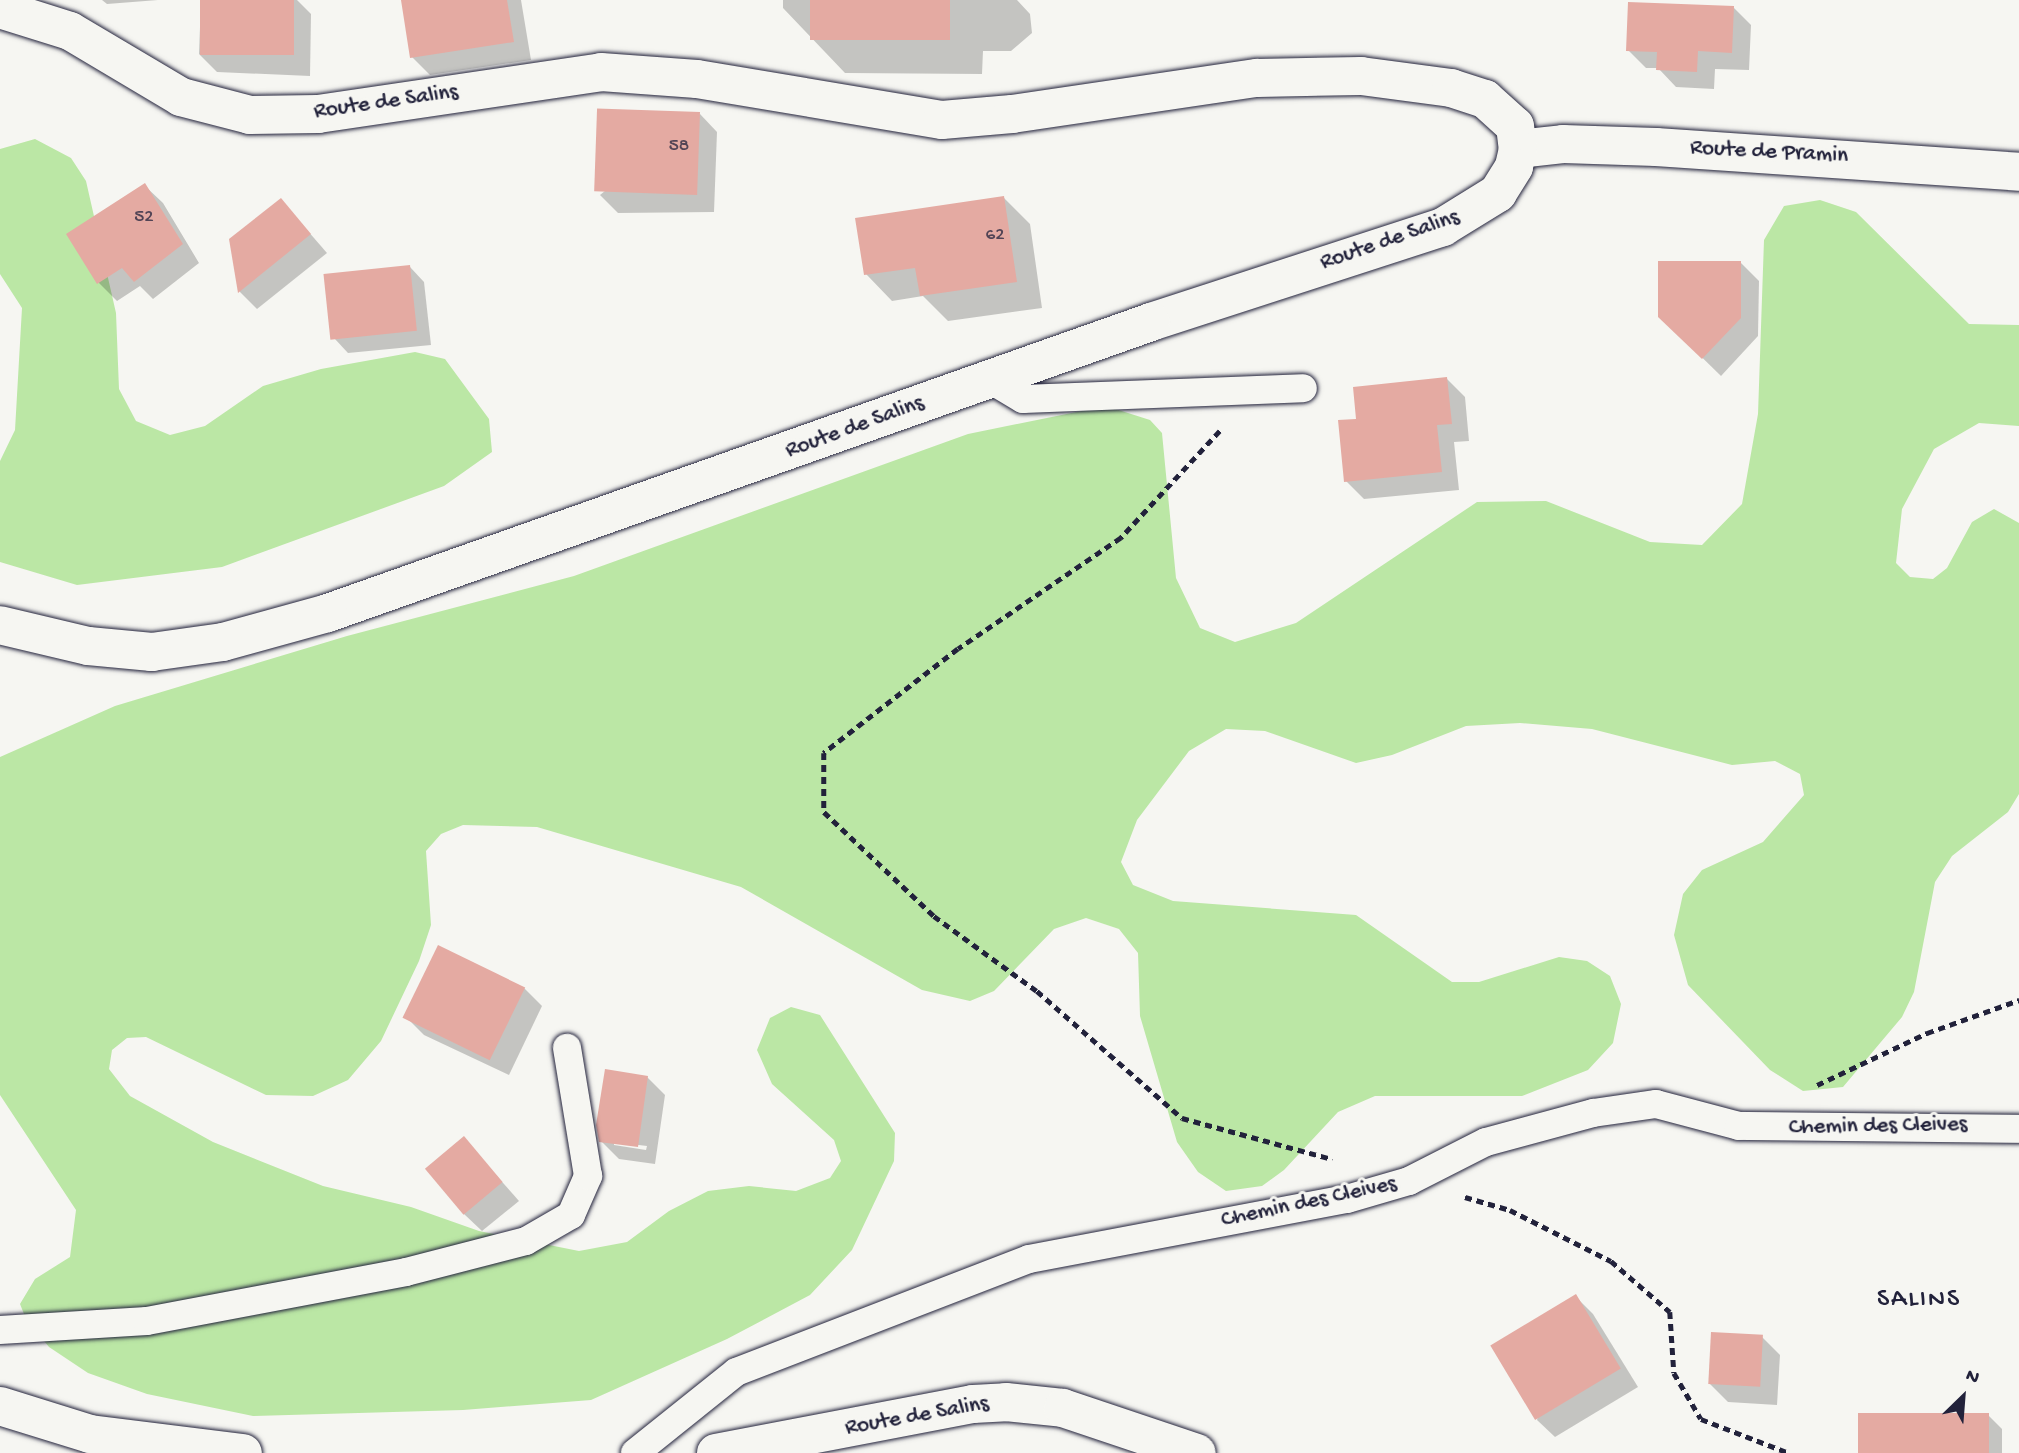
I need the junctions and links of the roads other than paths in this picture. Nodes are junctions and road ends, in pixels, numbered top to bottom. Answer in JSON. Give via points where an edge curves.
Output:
{"nodes":[{"id":1,"x":0,"y":9,"type":"edge"},
{"id":2,"x":1518,"y":149,"type":"junction"},
{"id":3,"x":2019,"y":172,"type":"edge"},
{"id":4,"x":991,"y":380,"type":"junction"},
{"id":5,"x":1303,"y":388,"type":"dead end"},
{"id":6,"x":0,"y":625,"type":"edge"},
{"id":7,"x":567,"y":1048,"type":"dead end"},
{"id":8,"x":2019,"y":1129,"type":"edge"},
{"id":9,"x":0,"y":1330,"type":"edge"},
{"id":10,"x":0,"y":1406,"type":"edge"},
{"id":11,"x":243,"y":1453,"type":"edge"},
{"id":12,"x":635,"y":1453,"type":"edge"},
{"id":13,"x":716,"y":1453,"type":"edge"},
{"id":14,"x":1197,"y":1453,"type":"edge"}],
"edges":[{"from":1,"to":2,"type":"street","name":"Route de Salins","via":[[69,31],[181,97],[250,115],[318,114],[601,72],[697,79],[942,120],[1257,78],[1361,76],[1451,88],[1485,99],[1515,126]]},
{"from":2,"to":3,"type":"street","name":"Route de Pramin","via":[[1563,144],[1683,148]]},
{"from":2,"to":4,"type":"street","name":"Route de Salins","via":[[1514,167],[1498,193],[1443,227]]},
{"from":4,"to":5,"type":"lane","via":[[1023,399]]},
{"from":4,"to":6,"type":"street","name":"Route de Salins","via":[[374,598],[263,632],[152,652],[88,646]]},
{"from":7,"to":9,"type":"lane","via":[[588,1176],[571,1215],[526,1241],[406,1272],[147,1321]]},
{"from":8,"to":12,"type":"lane","name":"Chemin des Cleives","via":[[1739,1126],[1656,1104],[1592,1114],[1486,1142],[1409,1181],[1347,1199],[1029,1259],[736,1372]]},
{"from":10,"to":11,"type":"street","via":[[90,1434]]},
{"from":13,"to":14,"type":"street","name":"Route de Salins","via":[[973,1404],[1006,1402],[1063,1408]]}]}
